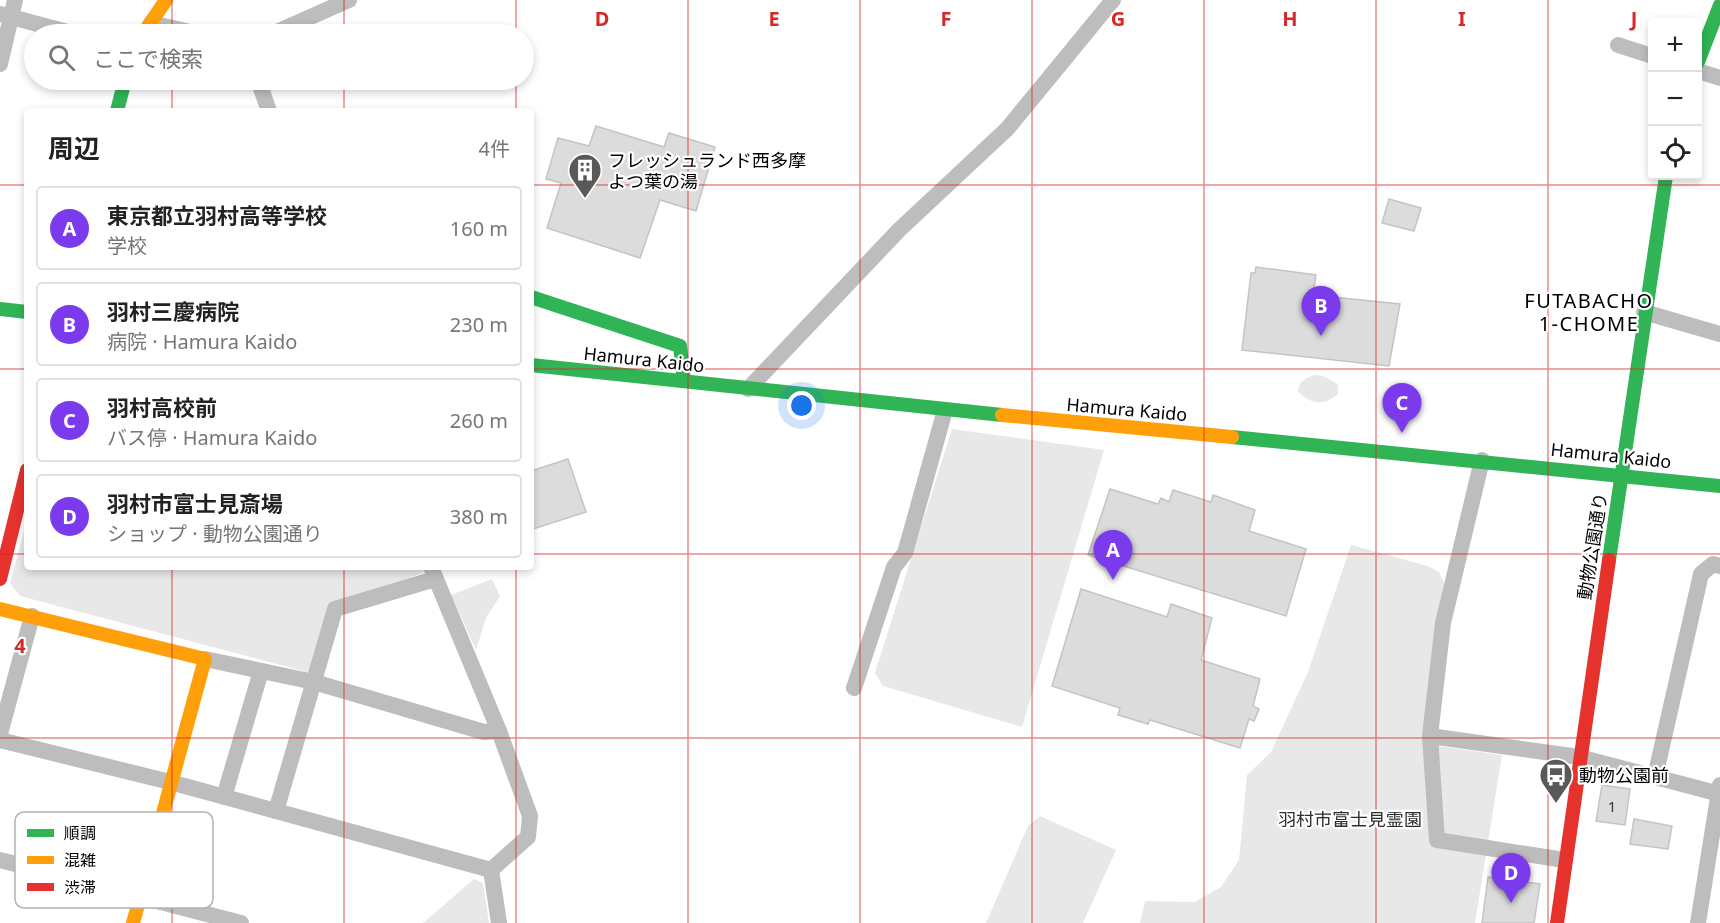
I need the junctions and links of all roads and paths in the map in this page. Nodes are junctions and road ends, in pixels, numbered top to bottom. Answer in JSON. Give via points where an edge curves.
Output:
{"nodes":[{"id":1,"x":15,"y":0,"type":"edge"},
{"id":2,"x":166,"y":0,"type":"edge"},
{"id":3,"x":349,"y":0,"type":"edge"},
{"id":4,"x":1113,"y":0,"type":"edge"},
{"id":5,"x":1720,"y":4,"type":"edge"},
{"id":6,"x":6,"y":16,"type":"edge"},
{"id":7,"x":37,"y":24,"type":"edge"},
{"id":8,"x":150,"y":24,"type":"edge"},
{"id":9,"x":295,"y":24,"type":"edge"},
{"id":10,"x":1618,"y":45,"type":"dead end"},
{"id":11,"x":1702,"y":51,"type":"edge"},
{"id":12,"x":1648,"y":54,"type":"edge"},
{"id":13,"x":0,"y":64,"type":"edge"},
{"id":14,"x":1701,"y":72,"type":"edge"},
{"id":15,"x":1720,"y":78,"type":"edge"},
{"id":16,"x":122,"y":90,"type":"edge"},
{"id":17,"x":262,"y":90,"type":"edge"},
{"id":18,"x":118,"y":108,"type":"edge"},
{"id":19,"x":268,"y":108,"type":"edge"},
{"id":20,"x":1665,"y":180,"type":"edge"},
{"id":21,"x":534,"y":298,"type":"edge"},
{"id":22,"x":0,"y":309,"type":"edge"},
{"id":23,"x":24,"y":312,"type":"edge"},
{"id":24,"x":1644,"y":312,"type":"junction"},
{"id":25,"x":1720,"y":334,"type":"edge"},
{"id":26,"x":534,"y":365,"type":"edge"},
{"id":27,"x":684,"y":381,"type":"junction"},
{"id":28,"x":748,"y":389,"type":"junction"},
{"id":29,"x":945,"y":410,"type":"junction"},
{"id":30,"x":1482,"y":460,"type":"junction"},
{"id":31,"x":1621,"y":474,"type":"junction"},
{"id":32,"x":24,"y":482,"type":"edge"},
{"id":33,"x":1720,"y":486,"type":"edge"},
{"id":34,"x":1720,"y":566,"type":"edge"},
{"id":35,"x":433,"y":573,"type":"edge"},
{"id":36,"x":0,"y":579,"type":"edge"},
{"id":37,"x":0,"y":609,"type":"edge"},
{"id":38,"x":32,"y":616,"type":"junction"},
{"id":39,"x":205,"y":659,"type":"junction"},
{"id":40,"x":261,"y":671,"type":"junction"},
{"id":41,"x":314,"y":682,"type":"junction"},
{"id":42,"x":854,"y":688,"type":"dead end"},
{"id":43,"x":498,"y":730,"type":"junction"},
{"id":44,"x":0,"y":734,"type":"edge"},
{"id":45,"x":1430,"y":736,"type":"junction"},
{"id":46,"x":0,"y":740,"type":"edge"},
{"id":47,"x":1579,"y":757,"type":"junction"},
{"id":48,"x":1655,"y":777,"type":"junction"},
{"id":49,"x":170,"y":782,"type":"junction"},
{"id":50,"x":1719,"y":791,"type":"edge"},
{"id":51,"x":224,"y":797,"type":"junction"},
{"id":52,"x":276,"y":811,"type":"junction"},
{"id":53,"x":162,"y":812,"type":"edge"},
{"id":54,"x":0,"y":860,"type":"edge"},
{"id":55,"x":1564,"y":860,"type":"junction"},
{"id":56,"x":15,"y":864,"type":"edge"},
{"id":57,"x":491,"y":870,"type":"junction"},
{"id":58,"x":138,"y":908,"type":"edge"},
{"id":59,"x":181,"y":908,"type":"edge"},
{"id":60,"x":133,"y":923,"type":"edge"},
{"id":61,"x":241,"y":923,"type":"edge"},
{"id":62,"x":499,"y":923,"type":"edge"},
{"id":63,"x":1557,"y":923,"type":"edge"},
{"id":64,"x":1698,"y":923,"type":"edge"}],
"edges":[{"from":1,"to":6,"type":"street"},
{"from":2,"to":8,"type":"street"},
{"from":3,"to":9,"type":"street"},
{"from":4,"to":28,"type":"street","via":[[1007,129],[898,230]]},
{"from":5,"to":11,"type":"street"},
{"from":6,"to":7,"type":"street"},
{"from":6,"to":13,"type":"street"},
{"from":10,"to":12,"type":"street"},
{"from":14,"to":15,"type":"street"},
{"from":16,"to":18,"type":"street"},
{"from":17,"to":19,"type":"street"},
{"from":20,"to":24,"type":"street","name":"動物公園通り"},
{"from":21,"to":27,"type":"street","via":[[680,346]]},
{"from":22,"to":23,"type":"street"},
{"from":24,"to":25,"type":"street"},
{"from":24,"to":31,"type":"street","name":"動物公園通り"},
{"from":26,"to":27,"type":"street","name":"Hamura Kaido"},
{"from":27,"to":28,"type":"street","name":"Hamura Kaido"},
{"from":28,"to":29,"type":"street","name":"Hamura Kaido"},
{"from":29,"to":30,"type":"street","name":"Hamura Kaido"},
{"from":29,"to":42,"type":"street","via":[[906,553],[894,567]]},
{"from":30,"to":31,"type":"street","name":"Hamura Kaido"},
{"from":30,"to":45,"type":"street","via":[[1443,623]]},
{"from":31,"to":33,"type":"street","name":"Hamura Kaido"},
{"from":31,"to":47,"type":"street","name":"動物公園通り"},
{"from":32,"to":36,"type":"street"},
{"from":34,"to":48,"type":"street","via":[[1713,564],[1701,574]]},
{"from":35,"to":41,"type":"street","via":[[335,609]]},
{"from":35,"to":43,"type":"street"},
{"from":37,"to":38,"type":"street"},
{"from":38,"to":39,"type":"street"},
{"from":38,"to":44,"type":"street"},
{"from":39,"to":40,"type":"street"},
{"from":39,"to":49,"type":"street"},
{"from":40,"to":41,"type":"street"},
{"from":40,"to":51,"type":"street"},
{"from":41,"to":43,"type":"street","via":[[484,732]]},
{"from":41,"to":52,"type":"street"},
{"from":43,"to":57,"type":"street","via":[[530,816],[528,837]]},
{"from":45,"to":47,"type":"street"},
{"from":45,"to":55,"type":"street","via":[[1437,840]]},
{"from":46,"to":49,"type":"street"},
{"from":47,"to":48,"type":"street"},
{"from":47,"to":55,"type":"street","name":"動物公園通り"},
{"from":48,"to":50,"type":"street"},
{"from":49,"to":51,"type":"street"},
{"from":49,"to":53,"type":"street"},
{"from":50,"to":64,"type":"street"},
{"from":51,"to":52,"type":"street"},
{"from":52,"to":57,"type":"street"},
{"from":54,"to":56,"type":"street"},
{"from":55,"to":63,"type":"street","name":"動物公園通り"},
{"from":57,"to":62,"type":"street"},
{"from":58,"to":60,"type":"street"},
{"from":59,"to":61,"type":"street"}]}
